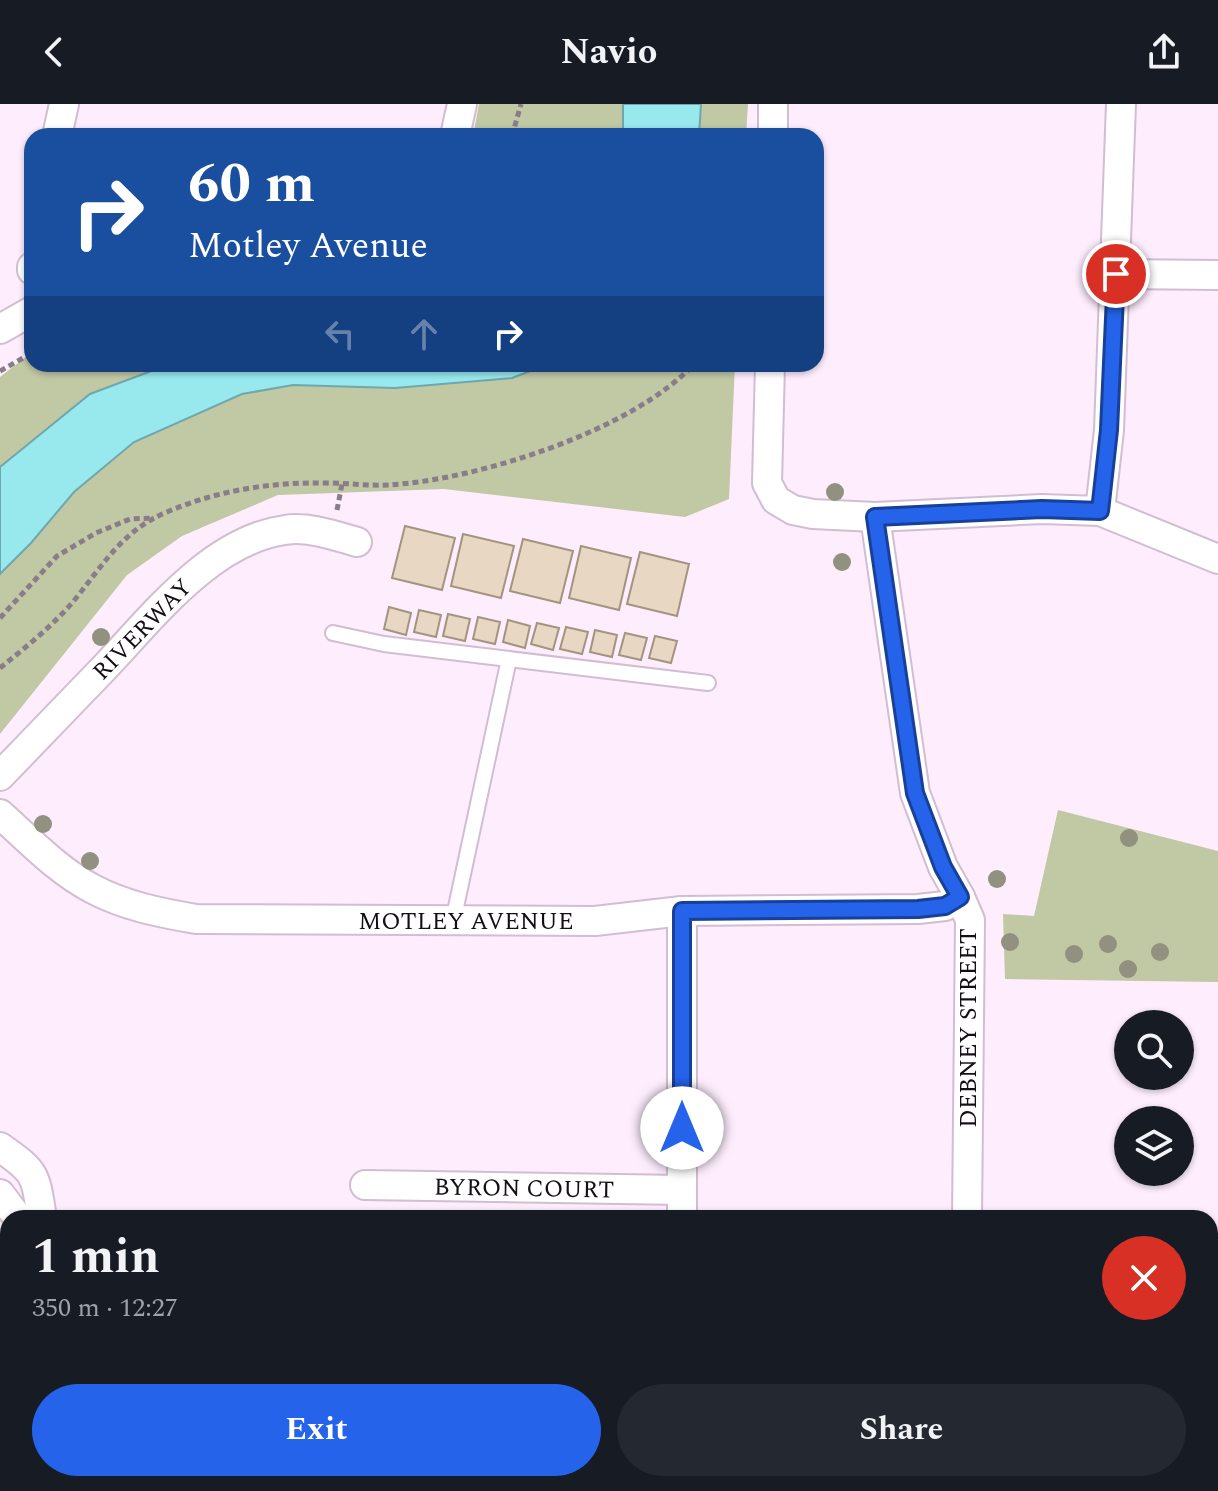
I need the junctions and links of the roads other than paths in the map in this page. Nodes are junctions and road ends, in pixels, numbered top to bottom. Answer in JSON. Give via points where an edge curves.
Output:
{"nodes":[{"id":1,"x":64,"y":104,"type":"edge"},
{"id":2,"x":462,"y":104,"type":"edge"},
{"id":3,"x":773,"y":104,"type":"edge"},
{"id":4,"x":1121,"y":104,"type":"edge"},
{"id":5,"x":59,"y":128,"type":"edge"},
{"id":6,"x":457,"y":128,"type":"edge"},
{"id":7,"x":773,"y":128,"type":"edge"},
{"id":8,"x":1116,"y":274,"type":"junction"},
{"id":9,"x":1218,"y":275,"type":"edge"},
{"id":10,"x":24,"y":316,"type":"edge"},
{"id":11,"x":0,"y":329,"type":"edge"},
{"id":12,"x":770,"y":372,"type":"edge"},
{"id":13,"x":1100,"y":511,"type":"junction"},
{"id":14,"x":875,"y":517,"type":"junction"},
{"id":15,"x":357,"y":542,"type":"dead end"},
{"id":16,"x":1218,"y":559,"type":"edge"},
{"id":17,"x":333,"y":633,"type":"dead end"},
{"id":18,"x":509,"y":659,"type":"junction"},
{"id":19,"x":708,"y":683,"type":"dead end"},
{"id":20,"x":0,"y":776,"type":"edge"},
{"id":21,"x":0,"y":814,"type":"edge"},
{"id":22,"x":960,"y":897,"type":"junction"},
{"id":23,"x":682,"y":911,"type":"junction"},
{"id":24,"x":453,"y":921,"type":"junction"},
{"id":25,"x":0,"y":1147,"type":"edge"},
{"id":26,"x":365,"y":1185,"type":"dead end"},
{"id":27,"x":682,"y":1204,"type":"edge"},
{"id":28,"x":41,"y":1210,"type":"edge"},
{"id":29,"x":967,"y":1210,"type":"edge"}],
"edges":[{"from":1,"to":5,"type":"street"},
{"from":2,"to":6,"type":"street"},
{"from":3,"to":7,"type":"street"},
{"from":4,"to":8,"type":"street"},
{"from":8,"to":9,"type":"street"},
{"from":8,"to":13,"type":"street"},
{"from":10,"to":11,"type":"street"},
{"from":12,"to":14,"type":"street","via":[[767,483],[776,500],[813,514]]},
{"from":13,"to":14,"type":"street"},
{"from":13,"to":16,"type":"street"},
{"from":14,"to":22,"type":"street","name":"DEBNEY STREET","via":[[915,793]]},
{"from":15,"to":20,"type":"street","name":"RIVERWAY","via":[[287,529],[230,551],[188,580]]},
{"from":17,"to":18,"type":"lane"},
{"from":18,"to":19,"type":"lane"},
{"from":18,"to":24,"type":"lane"},
{"from":21,"to":24,"type":"street","name":"MOTLEY AVENUE","via":[[92,889],[149,911],[196,919]]},
{"from":22,"to":23,"type":"street","name":"MOTLEY AVENUE","via":[[945,906],[918,909]]},
{"from":22,"to":29,"type":"street","name":"DEBNEY STREET","via":[[970,920]]},
{"from":23,"to":24,"type":"street","name":"MOTLEY AVENUE","via":[[595,921]]},
{"from":23,"to":27,"type":"street"},
{"from":25,"to":28,"type":"street","via":[[29,1168]]},
{"from":26,"to":27,"type":"street","name":"BYRON COURT"}]}
